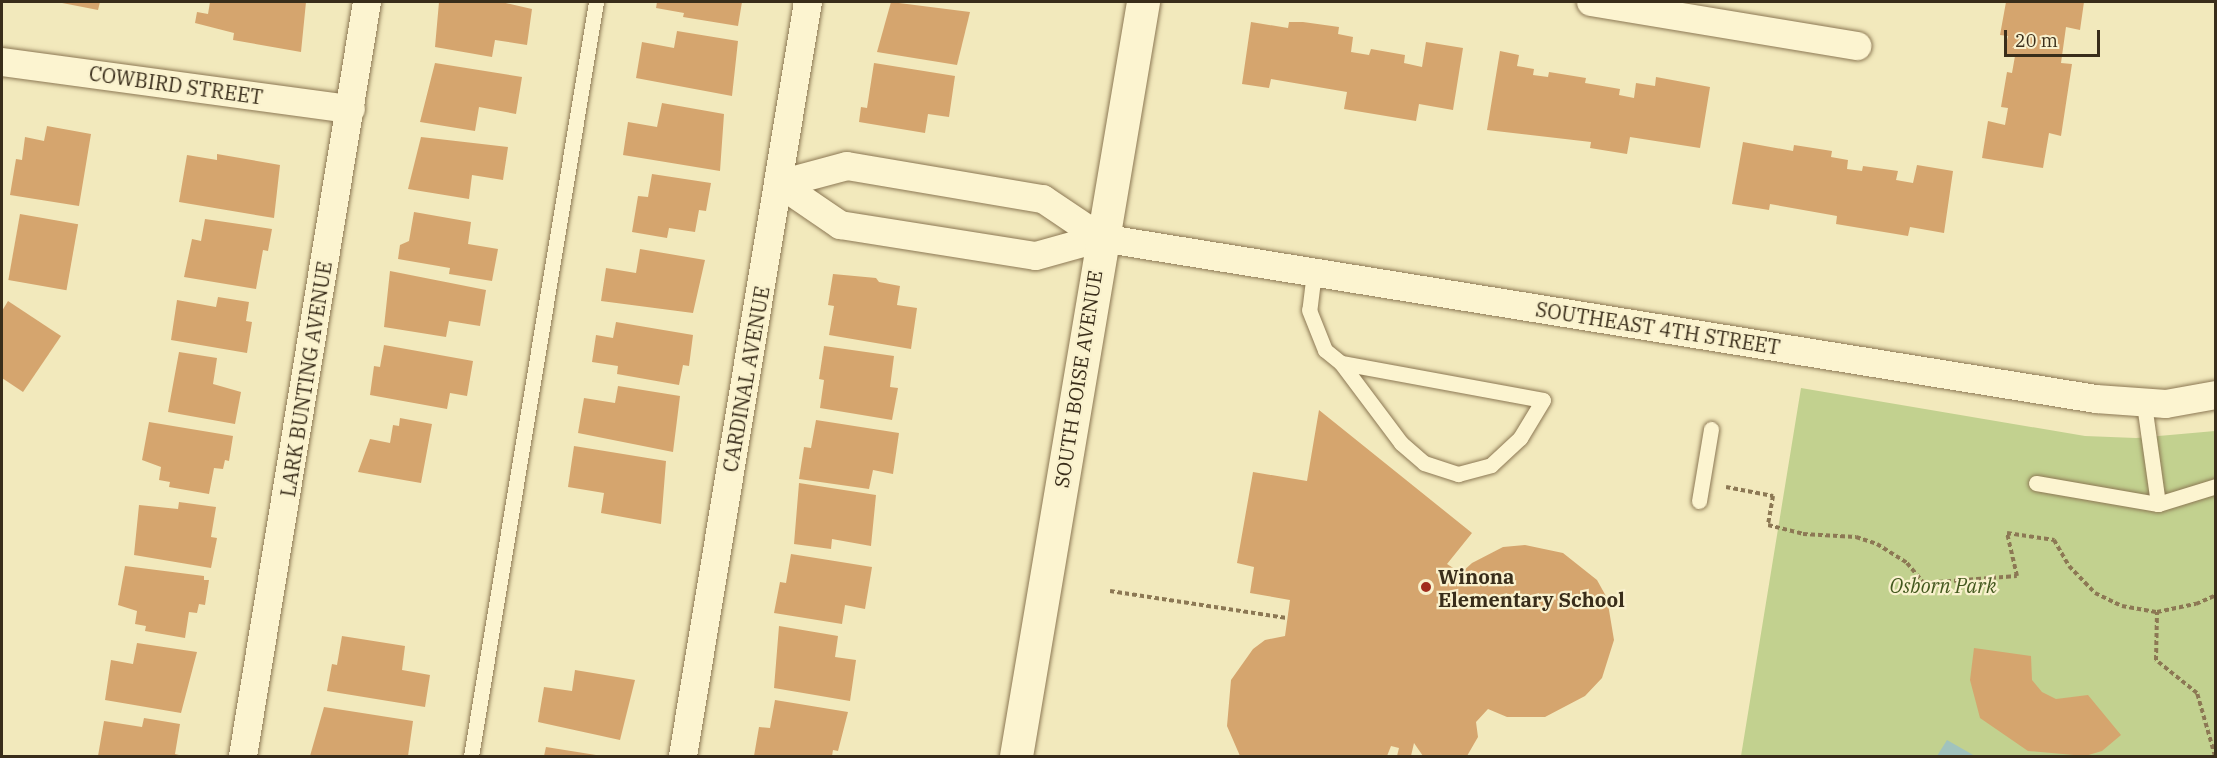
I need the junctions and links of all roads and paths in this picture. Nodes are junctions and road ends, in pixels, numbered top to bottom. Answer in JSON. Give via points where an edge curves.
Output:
{"nodes":[{"id":1,"x":367,"y":2,"type":"edge"},
{"id":2,"x":596,"y":2,"type":"edge"},
{"id":3,"x":808,"y":2,"type":"edge"},
{"id":4,"x":1143,"y":2,"type":"edge"},
{"id":5,"x":1591,"y":2,"type":"edge"},
{"id":6,"x":1857,"y":46,"type":"dead end"},
{"id":7,"x":2,"y":62,"type":"edge"},
{"id":8,"x":351,"y":109,"type":"junction"},
{"id":9,"x":780,"y":184,"type":"junction"},
{"id":10,"x":1101,"y":238,"type":"junction"},
{"id":11,"x":1314,"y":272,"type":"junction"},
{"id":12,"x":1341,"y":363,"type":"junction"},
{"id":13,"x":2216,"y":395,"type":"edge"},
{"id":14,"x":2144,"y":404,"type":"junction"},
{"id":15,"x":1711,"y":429,"type":"dead end"},
{"id":16,"x":2036,"y":483,"type":"dead end"},
{"id":17,"x":1719,"y":486,"type":"dead end"},
{"id":18,"x":2216,"y":486,"type":"edge"},
{"id":19,"x":1699,"y":501,"type":"dead end"},
{"id":20,"x":2158,"y":504,"type":"junction"},
{"id":21,"x":1110,"y":591,"type":"dead end"},
{"id":22,"x":2216,"y":595,"type":"edge"},
{"id":23,"x":2157,"y":612,"type":"junction"},
{"id":24,"x":1287,"y":618,"type":"dead end"},
{"id":25,"x":243,"y":756,"type":"edge"},
{"id":26,"x":471,"y":756,"type":"edge"},
{"id":27,"x":683,"y":756,"type":"edge"},
{"id":28,"x":1016,"y":756,"type":"edge"},
{"id":29,"x":2215,"y":756,"type":"edge"}],
"edges":[{"from":1,"to":8,"type":"street","name":"LARK BUNTING AVENUE"},
{"from":2,"to":26,"type":"lane"},
{"from":3,"to":9,"type":"street","name":"CARDINAL AVENUE"},
{"from":4,"to":10,"type":"main road","name":"SOUTH BOISE AVENUE"},
{"from":5,"to":6,"type":"street"},
{"from":7,"to":8,"type":"street","name":"COWBIRD STREET"},
{"from":8,"to":25,"type":"street","name":"LARK BUNTING AVENUE"},
{"from":9,"to":10,"type":"street","via":[[847,166],[1020,195],[1043,199]]},
{"from":9,"to":10,"type":"street","via":[[840,225],[1036,256]]},
{"from":9,"to":27,"type":"street","name":"CARDINAL AVENUE"},
{"from":10,"to":11,"type":"street","name":"SOUTHEAST 4TH STREET"},
{"from":10,"to":28,"type":"main road","name":"SOUTH BOISE AVENUE"},
{"from":11,"to":12,"type":"lane","via":[[1312,323],[1325,350]]},
{"from":11,"to":14,"type":"street","name":"SOUTHEAST 4TH STREET"},
{"from":12,"to":12,"type":"lane","via":[[1544,400],[1520,438],[1491,465],[1474,472],[1439,471],[1401,443]]},
{"from":13,"to":14,"type":"street","name":"SOUTHEAST 4TH STREET"},
{"from":14,"to":20,"type":"lane"},
{"from":15,"to":19,"type":"lane"},
{"from":16,"to":20,"type":"lane"},
{"from":17,"to":23,"type":"path","via":[[1773,496],[1768,525],[1803,534],[1856,537],[1877,544],[1907,563],[1924,583],[2017,576],[2007,533],[2054,540],[2063,560],[2096,593],[2122,606]]},
{"from":18,"to":20,"type":"lane"},
{"from":21,"to":24,"type":"path"},
{"from":22,"to":23,"type":"path","via":[[2196,604]]},
{"from":23,"to":29,"type":"path","via":[[2156,660],[2197,693]]}]}
